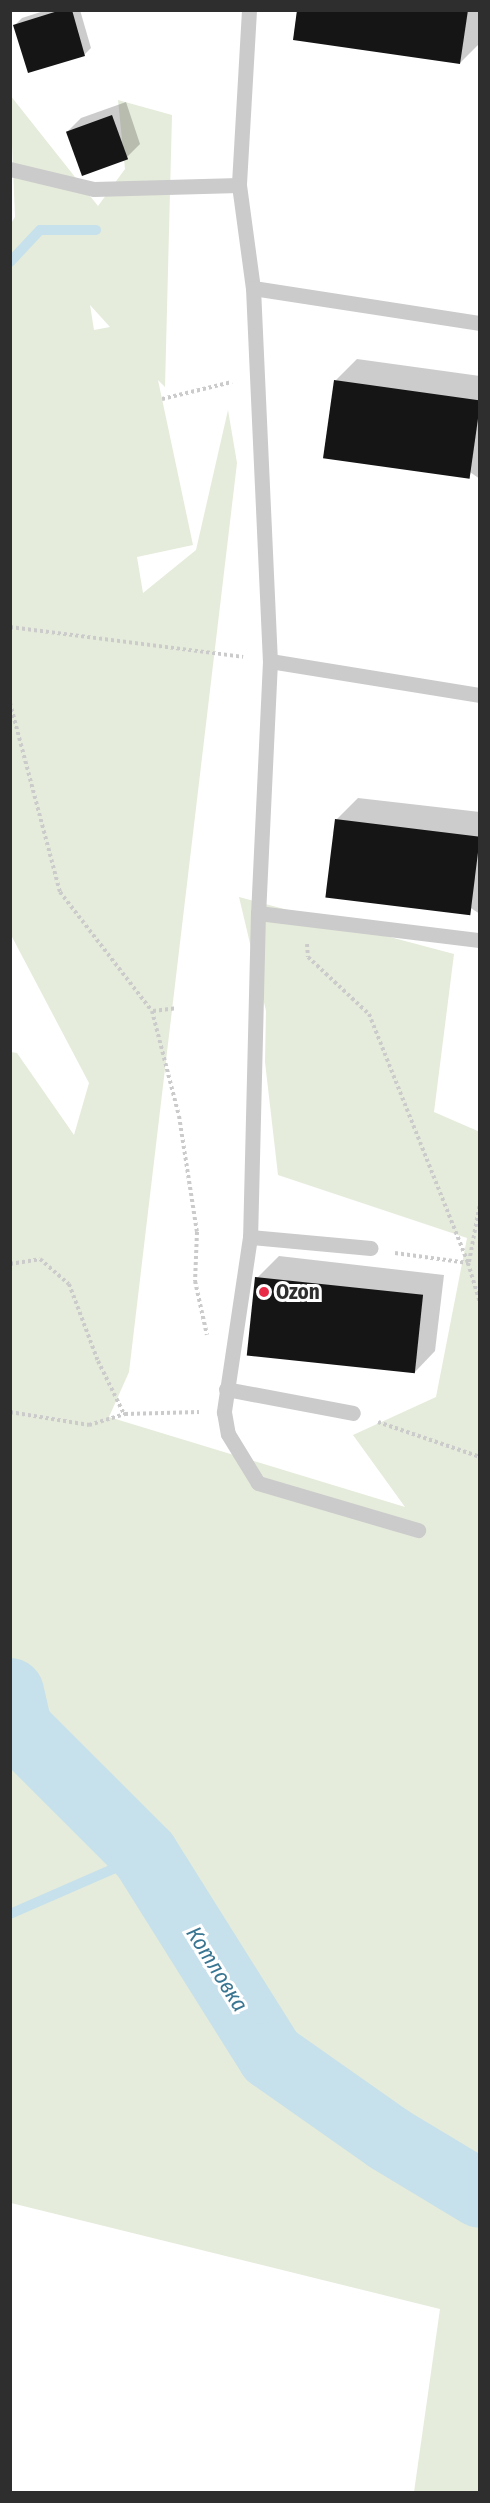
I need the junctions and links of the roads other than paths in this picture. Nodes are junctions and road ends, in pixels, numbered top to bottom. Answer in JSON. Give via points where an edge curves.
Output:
{"nodes":[{"id":1,"x":249,"y":10,"type":"edge"},
{"id":2,"x":10,"y":169,"type":"edge"},
{"id":3,"x":239,"y":185,"type":"junction"},
{"id":4,"x":253,"y":288,"type":"junction"},
{"id":5,"x":480,"y":322,"type":"edge"},
{"id":6,"x":270,"y":661,"type":"junction"},
{"id":7,"x":480,"y":695,"type":"edge"},
{"id":8,"x":258,"y":914,"type":"junction"},
{"id":9,"x":479,"y":940,"type":"edge"},
{"id":10,"x":250,"y":1237,"type":"junction"},
{"id":11,"x":371,"y":1248,"type":"road end"},
{"id":12,"x":225,"y":1389,"type":"junction"},
{"id":13,"x":353,"y":1413,"type":"road end"},
{"id":14,"x":418,"y":1530,"type":"dead end"}],
"edges":[{"from":1,"to":3,"type":"lane"},
{"from":2,"to":3,"type":"lane","via":[[94,189]]},
{"from":3,"to":4,"type":"lane"},
{"from":4,"to":5,"type":"lane"},
{"from":4,"to":6,"type":"lane"},
{"from":6,"to":7,"type":"lane"},
{"from":6,"to":8,"type":"lane"},
{"from":8,"to":9,"type":"lane"},
{"from":8,"to":10,"type":"lane"},
{"from":10,"to":11,"type":"lane"},
{"from":10,"to":12,"type":"lane"},
{"from":12,"to":13,"type":"lane"},
{"from":12,"to":14,"type":"lane","via":[[228,1434],[258,1484]]}]}
